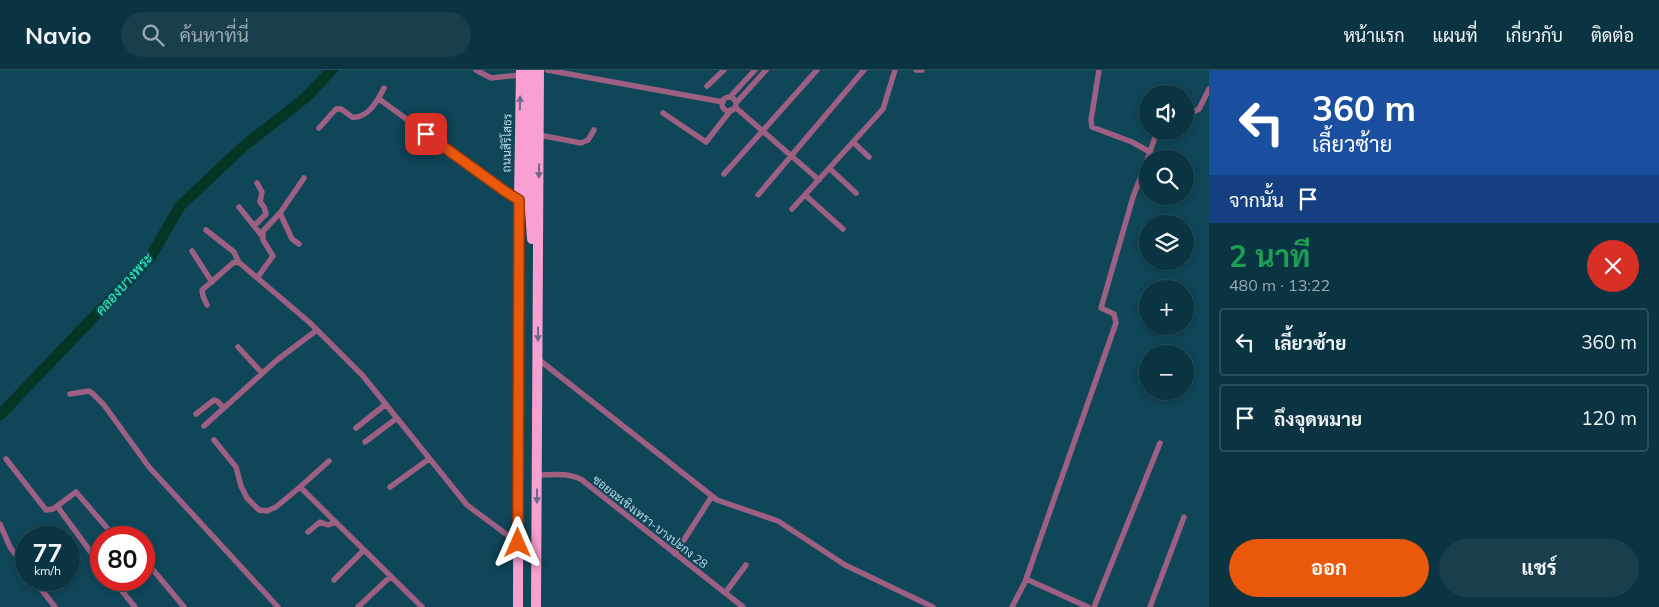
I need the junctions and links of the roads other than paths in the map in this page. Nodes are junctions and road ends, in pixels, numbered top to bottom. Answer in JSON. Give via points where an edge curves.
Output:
{"nodes":[{"id":1,"x":476,"y":70,"type":"edge"},
{"id":2,"x":539,"y":70,"type":"edge"},
{"id":3,"x":547,"y":70,"type":"edge"},
{"id":4,"x":724,"y":70,"type":"edge"},
{"id":5,"x":766,"y":70,"type":"edge"},
{"id":6,"x":817,"y":70,"type":"edge"},
{"id":7,"x":864,"y":70,"type":"edge"},
{"id":8,"x":895,"y":70,"type":"edge"},
{"id":9,"x":916,"y":70,"type":"edge"},
{"id":10,"x":922,"y":70,"type":"edge"},
{"id":11,"x":1099,"y":70,"type":"edge"},
{"id":12,"x":753,"y":71,"type":"edge"},
{"id":13,"x":524,"y":72,"type":"edge"},
{"id":14,"x":760,"y":77,"type":"junction"},
{"id":15,"x":707,"y":86,"type":"dead end"},
{"id":16,"x":384,"y":88,"type":"dead end"},
{"id":17,"x":1209,"y":89,"type":"edge"},
{"id":18,"x":730,"y":97,"type":"junction"},
{"id":19,"x":379,"y":99,"type":"junction"},
{"id":20,"x":723,"y":102,"type":"junction"},
{"id":21,"x":734,"y":107,"type":"junction"},
{"id":22,"x":1194,"y":111,"type":"edge"},
{"id":23,"x":663,"y":113,"type":"dead end"},
{"id":24,"x":319,"y":128,"type":"dead end"},
{"id":25,"x":594,"y":130,"type":"dead end"},
{"id":26,"x":762,"y":132,"type":"junction"},
{"id":27,"x":540,"y":135,"type":"junction"},
{"id":28,"x":853,"y":142,"type":"junction"},
{"id":29,"x":1146,"y":150,"type":"edge"},
{"id":30,"x":792,"y":157,"type":"junction"},
{"id":31,"x":869,"y":157,"type":"dead end"},
{"id":32,"x":829,"y":168,"type":"junction"},
{"id":33,"x":724,"y":174,"type":"dead end"},
{"id":34,"x":304,"y":178,"type":"dead end"},
{"id":35,"x":819,"y":180,"type":"junction"},
{"id":36,"x":1139,"y":180,"type":"edge"},
{"id":37,"x":257,"y":183,"type":"dead end"},
{"id":38,"x":856,"y":193,"type":"dead end"},
{"id":39,"x":758,"y":195,"type":"dead end"},
{"id":40,"x":805,"y":195,"type":"junction"},
{"id":41,"x":519,"y":200,"type":"junction"},
{"id":42,"x":239,"y":207,"type":"dead end"},
{"id":43,"x":792,"y":209,"type":"dead end"},
{"id":44,"x":280,"y":213,"type":"junction"},
{"id":45,"x":254,"y":226,"type":"junction"},
{"id":46,"x":843,"y":229,"type":"dead end"},
{"id":47,"x":206,"y":230,"type":"dead end"},
{"id":48,"x":262,"y":236,"type":"junction"},
{"id":49,"x":299,"y":244,"type":"dead end"},
{"id":50,"x":192,"y":251,"type":"dead end"},
{"id":51,"x":239,"y":263,"type":"junction"},
{"id":52,"x":258,"y":278,"type":"junction"},
{"id":53,"x":212,"y":282,"type":"junction"},
{"id":54,"x":538,"y":289,"type":"junction"},
{"id":55,"x":207,"y":305,"type":"dead end"},
{"id":56,"x":317,"y":330,"type":"junction"},
{"id":57,"x":238,"y":347,"type":"dead end"},
{"id":58,"x":538,"y":359,"type":"junction"},
{"id":59,"x":262,"y":373,"type":"junction"},
{"id":60,"x":70,"y":394,"type":"dead end"},
{"id":61,"x":386,"y":404,"type":"junction"},
{"id":62,"x":224,"y":408,"type":"junction"},
{"id":63,"x":196,"y":414,"type":"dead end"},
{"id":64,"x":397,"y":418,"type":"junction"},
{"id":65,"x":204,"y":426,"type":"dead end"},
{"id":66,"x":356,"y":428,"type":"dead end"},
{"id":67,"x":214,"y":440,"type":"dead end"},
{"id":68,"x":365,"y":442,"type":"dead end"},
{"id":69,"x":1160,"y":442,"type":"dead end"},
{"id":70,"x":6,"y":459,"type":"dead end"},
{"id":71,"x":329,"y":460,"type":"dead end"},
{"id":72,"x":429,"y":460,"type":"junction"},
{"id":73,"x":537,"y":475,"type":"junction"},
{"id":74,"x":300,"y":487,"type":"junction"},
{"id":75,"x":390,"y":487,"type":"dead end"},
{"id":76,"x":712,"y":496,"type":"junction"},
{"id":77,"x":57,"y":506,"type":"junction"},
{"id":78,"x":1184,"y":517,"type":"dead end"},
{"id":79,"x":336,"y":522,"type":"junction"},
{"id":80,"x":0,"y":524,"type":"edge"},
{"id":81,"x":105,"y":526,"type":"edge"},
{"id":82,"x":308,"y":532,"type":"dead end"},
{"id":83,"x":518,"y":543,"type":"junction"},
{"id":84,"x":364,"y":550,"type":"junction"},
{"id":85,"x":90,"y":551,"type":"edge"},
{"id":86,"x":15,"y":554,"type":"edge"},
{"id":87,"x":675,"y":554,"type":"junction"},
{"id":88,"x":746,"y":565,"type":"dead end"},
{"id":89,"x":155,"y":572,"type":"edge"},
{"id":90,"x":391,"y":576,"type":"junction"},
{"id":91,"x":1026,"y":579,"type":"junction"},
{"id":92,"x":334,"y":580,"type":"dead end"},
{"id":93,"x":43,"y":591,"type":"edge"},
{"id":94,"x":122,"y":591,"type":"edge"},
{"id":95,"x":725,"y":593,"type":"junction"},
{"id":96,"x":55,"y":607,"type":"edge"},
{"id":97,"x":136,"y":607,"type":"edge"},
{"id":98,"x":184,"y":607,"type":"edge"},
{"id":99,"x":278,"y":607,"type":"edge"},
{"id":100,"x":358,"y":607,"type":"edge"},
{"id":101,"x":422,"y":607,"type":"edge"},
{"id":102,"x":518,"y":607,"type":"edge"},
{"id":103,"x":536,"y":607,"type":"edge"},
{"id":104,"x":743,"y":607,"type":"edge"},
{"id":105,"x":933,"y":607,"type":"edge"},
{"id":106,"x":1012,"y":607,"type":"edge"},
{"id":107,"x":1088,"y":607,"type":"edge"},
{"id":108,"x":1094,"y":607,"type":"edge"},
{"id":109,"x":1150,"y":607,"type":"edge"}],
"edges":[{"from":1,"to":13,"type":"street","via":[[491,78]]},
{"from":2,"to":27,"type":"highway"},
{"from":3,"to":20,"type":"street"},
{"from":4,"to":15,"type":"street"},
{"from":5,"to":14,"type":"street"},
{"from":6,"to":26,"type":"street"},
{"from":7,"to":30,"type":"street"},
{"from":8,"to":28,"type":"street","via":[[883,109]]},
{"from":9,"to":10,"type":"street"},
{"from":11,"to":29,"type":"street","via":[[1092,127]]},
{"from":12,"to":14,"type":"street"},
{"from":12,"to":18,"type":"street"},
{"from":41,"to":13,"type":"highway","name":"ถนนสิริโสธร","one_way":true},
{"from":13,"to":54,"type":"highway","via":[[530,84],[529,194]]},
{"from":14,"to":21,"type":"street"},
{"from":16,"to":19,"type":"street"},
{"from":17,"to":22,"type":"street"},
{"from":18,"to":20,"type":"street"},
{"from":18,"to":21,"type":"street","via":[[734,98]]},
{"from":19,"to":24,"type":"street","via":[[370,110],[355,118],[336,109]]},
{"from":19,"to":41,"type":"street"},
{"from":20,"to":21,"type":"street","via":[[725,109]]},
{"from":21,"to":23,"type":"street","via":[[706,142]]},
{"from":21,"to":26,"type":"street"},
{"from":25,"to":27,"type":"street","via":[[588,140],[581,142]]},
{"from":26,"to":30,"type":"street"},
{"from":26,"to":33,"type":"street"},
{"from":27,"to":54,"type":"highway","one_way":true},
{"from":28,"to":31,"type":"street"},
{"from":28,"to":32,"type":"street"},
{"from":30,"to":35,"type":"street"},
{"from":30,"to":39,"type":"street"},
{"from":32,"to":35,"type":"street"},
{"from":32,"to":38,"type":"street"},
{"from":34,"to":44,"type":"street"},
{"from":35,"to":40,"type":"street"},
{"from":36,"to":91,"type":"street","via":[[1101,308],[1114,314],[1116,323]]},
{"from":37,"to":45,"type":"street","via":[[266,214]]},
{"from":40,"to":43,"type":"street"},
{"from":40,"to":46,"type":"street"},
{"from":41,"to":83,"type":"highway","name":"ถนนสิริโสธร"},
{"from":42,"to":45,"type":"street"},
{"from":44,"to":48,"type":"street"},
{"from":44,"to":49,"type":"street","via":[[292,239]]},
{"from":45,"to":48,"type":"street"},
{"from":47,"to":51,"type":"street","via":[[234,252]]},
{"from":48,"to":52,"type":"street","via":[[273,256]]},
{"from":50,"to":53,"type":"street"},
{"from":51,"to":52,"type":"street"},
{"from":51,"to":53,"type":"street","via":[[233,263]]},
{"from":52,"to":56,"type":"street"},
{"from":53,"to":55,"type":"street","via":[[202,290]]},
{"from":54,"to":58,"type":"highway","one_way":true},
{"from":56,"to":59,"type":"street"},
{"from":56,"to":61,"type":"street"},
{"from":57,"to":59,"type":"street"},
{"from":58,"to":73,"type":"highway"},
{"from":58,"to":76,"type":"street"},
{"from":59,"to":62,"type":"street"},
{"from":60,"to":99,"type":"street","via":[[89,391],[104,405],[149,467]]},
{"from":61,"to":64,"type":"street"},
{"from":61,"to":66,"type":"street"},
{"from":62,"to":63,"type":"street","via":[[214,400]]},
{"from":62,"to":65,"type":"street"},
{"from":64,"to":68,"type":"street"},
{"from":64,"to":72,"type":"street"},
{"from":67,"to":74,"type":"street","via":[[236,467],[247,498],[259,510],[276,507]]},
{"from":69,"to":108,"type":"street"},
{"from":70,"to":77,"type":"street","via":[[43,508],[51,510]]},
{"from":71,"to":74,"type":"street"},
{"from":72,"to":75,"type":"street"},
{"from":72,"to":83,"type":"street","via":[[467,505]]},
{"from":73,"to":87,"type":"street","name":"ซอยฉะเชิงเทรา-บางปะกง 28","via":[[561,474],[582,480]]},
{"from":73,"to":103,"type":"highway","one_way":true},
{"from":74,"to":79,"type":"street"},
{"from":76,"to":87,"type":"street"},
{"from":76,"to":105,"type":"street","via":[[778,521],[845,565]]},
{"from":77,"to":81,"type":"street","via":[[76,492]]},
{"from":77,"to":85,"type":"street"},
{"from":78,"to":109,"type":"street"},
{"from":79,"to":82,"type":"street","via":[[328,525],[320,522]]},
{"from":79,"to":84,"type":"street"},
{"from":80,"to":86,"type":"street"},
{"from":83,"to":102,"type":"highway","name":"ถนนสิริโสธร"},
{"from":84,"to":90,"type":"street"},
{"from":84,"to":92,"type":"street"},
{"from":87,"to":95,"type":"street","name":"ซอยฉะเชิงเทรา-บางปะกง 28"},
{"from":88,"to":95,"type":"street"},
{"from":89,"to":98,"type":"street"},
{"from":90,"to":100,"type":"street"},
{"from":90,"to":101,"type":"street"},
{"from":91,"to":106,"type":"street"},
{"from":91,"to":107,"type":"street"},
{"from":93,"to":96,"type":"street"},
{"from":94,"to":97,"type":"street"},
{"from":95,"to":104,"type":"street","name":"ซอยฉะเชิงเทรา-บางปะกง 28"}]}
